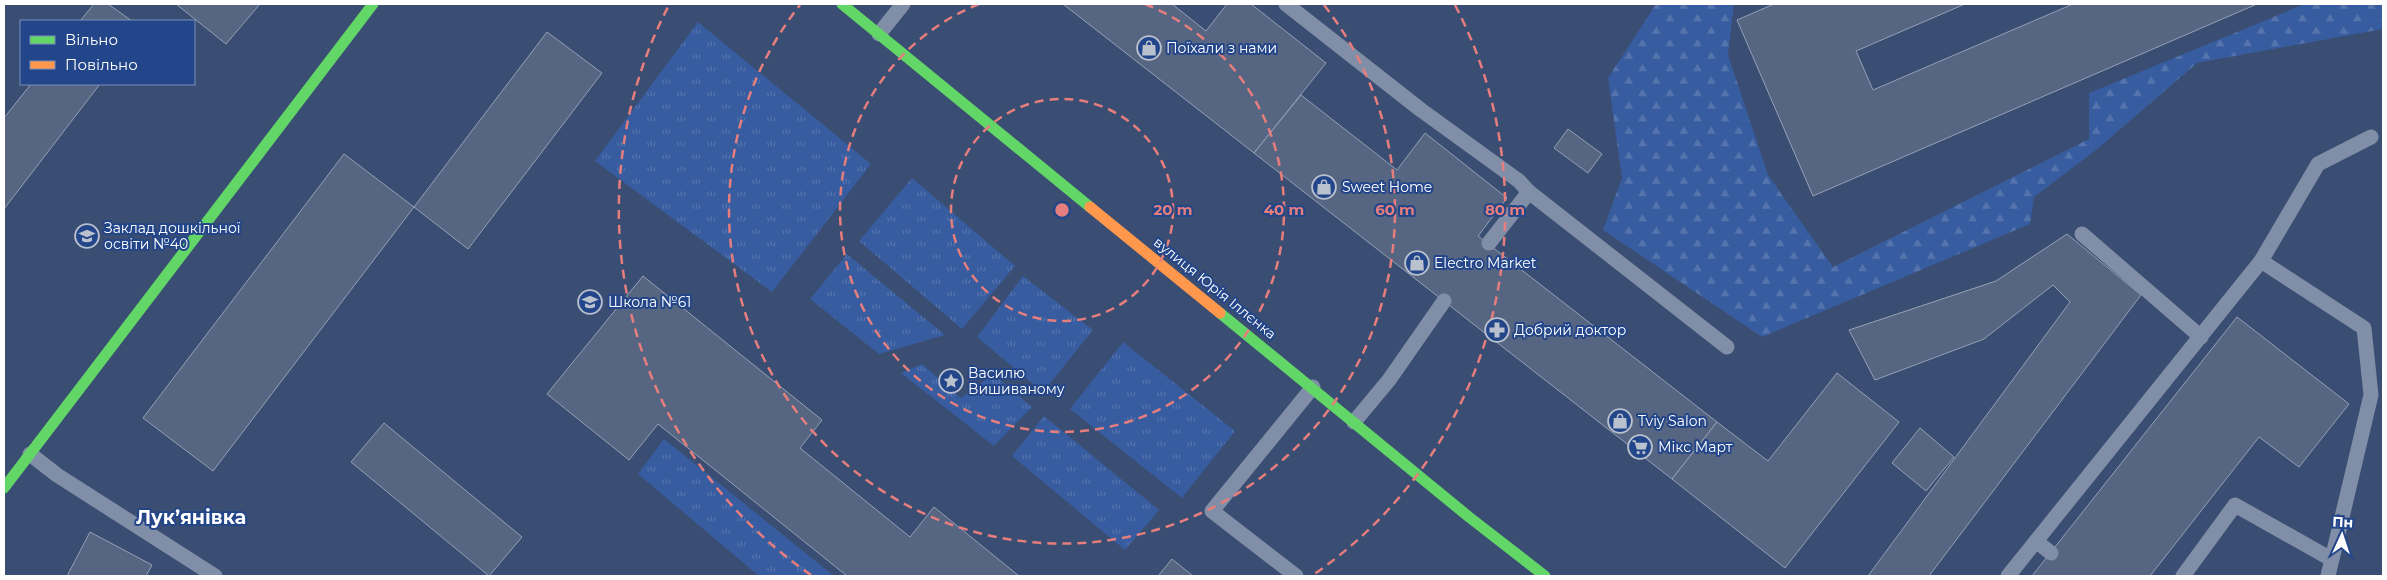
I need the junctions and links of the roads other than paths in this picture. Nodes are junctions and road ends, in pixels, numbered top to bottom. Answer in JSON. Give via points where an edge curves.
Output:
{"nodes":[{"id":1,"x":374,"y":4,"type":"edge"},
{"id":2,"x":842,"y":4,"type":"edge"},
{"id":3,"x":903,"y":4,"type":"edge"},
{"id":4,"x":1286,"y":4,"type":"edge"},
{"id":5,"x":878,"y":34,"type":"junction"},
{"id":6,"x":2371,"y":137,"type":"dead end"},
{"id":7,"x":1529,"y":192,"type":"junction"},
{"id":8,"x":2082,"y":234,"type":"dead end"},
{"id":9,"x":1488,"y":244,"type":"dead end"},
{"id":10,"x":2262,"y":260,"type":"junction"},
{"id":11,"x":1444,"y":301,"type":"dead end"},
{"id":12,"x":2201,"y":337,"type":"junction"},
{"id":13,"x":1727,"y":347,"type":"dead end"},
{"id":14,"x":1313,"y":387,"type":"junction"},
{"id":15,"x":1354,"y":422,"type":"junction"},
{"id":16,"x":30,"y":454,"type":"junction"},
{"id":17,"x":4,"y":488,"type":"edge"},
{"id":18,"x":2036,"y":541,"type":"junction"},
{"id":19,"x":2051,"y":553,"type":"dead end"},
{"id":20,"x":2331,"y":559,"type":"junction"},
{"id":21,"x":215,"y":576,"type":"edge"},
{"id":22,"x":1296,"y":576,"type":"edge"},
{"id":23,"x":1545,"y":576,"type":"edge"},
{"id":24,"x":2008,"y":576,"type":"edge"},
{"id":25,"x":2183,"y":576,"type":"edge"},
{"id":26,"x":2328,"y":576,"type":"edge"}],
"edges":[{"from":1,"to":16,"type":"main road"},
{"from":2,"to":5,"type":"main road","name":"вулиця Юрія Іллєнка"},
{"from":3,"to":5,"type":"lane"},
{"from":4,"to":7,"type":"lane"},
{"from":5,"to":14,"type":"main road","name":"вулиця Юрія Іллєнка"},
{"from":6,"to":10,"type":"lane","via":[[2318,164]]},
{"from":7,"to":9,"type":"lane"},
{"from":7,"to":13,"type":"lane"},
{"from":8,"to":12,"type":"lane"},
{"from":10,"to":12,"type":"lane"},
{"from":10,"to":20,"type":"lane","via":[[2364,328],[2371,395]]},
{"from":11,"to":15,"type":"lane","via":[[1389,380]]},
{"from":12,"to":18,"type":"lane"},
{"from":14,"to":15,"type":"main road","name":"вулиця Юрія Іллєнка"},
{"from":14,"to":22,"type":"lane","via":[[1212,511]]},
{"from":15,"to":23,"type":"main road","name":"вулиця Юрія Іллєнка"},
{"from":16,"to":17,"type":"main road"},
{"from":16,"to":21,"type":"lane","via":[[57,475]]},
{"from":18,"to":19,"type":"lane"},
{"from":18,"to":24,"type":"lane"},
{"from":20,"to":25,"type":"lane","via":[[2235,505]]},
{"from":20,"to":26,"type":"lane"}]}
